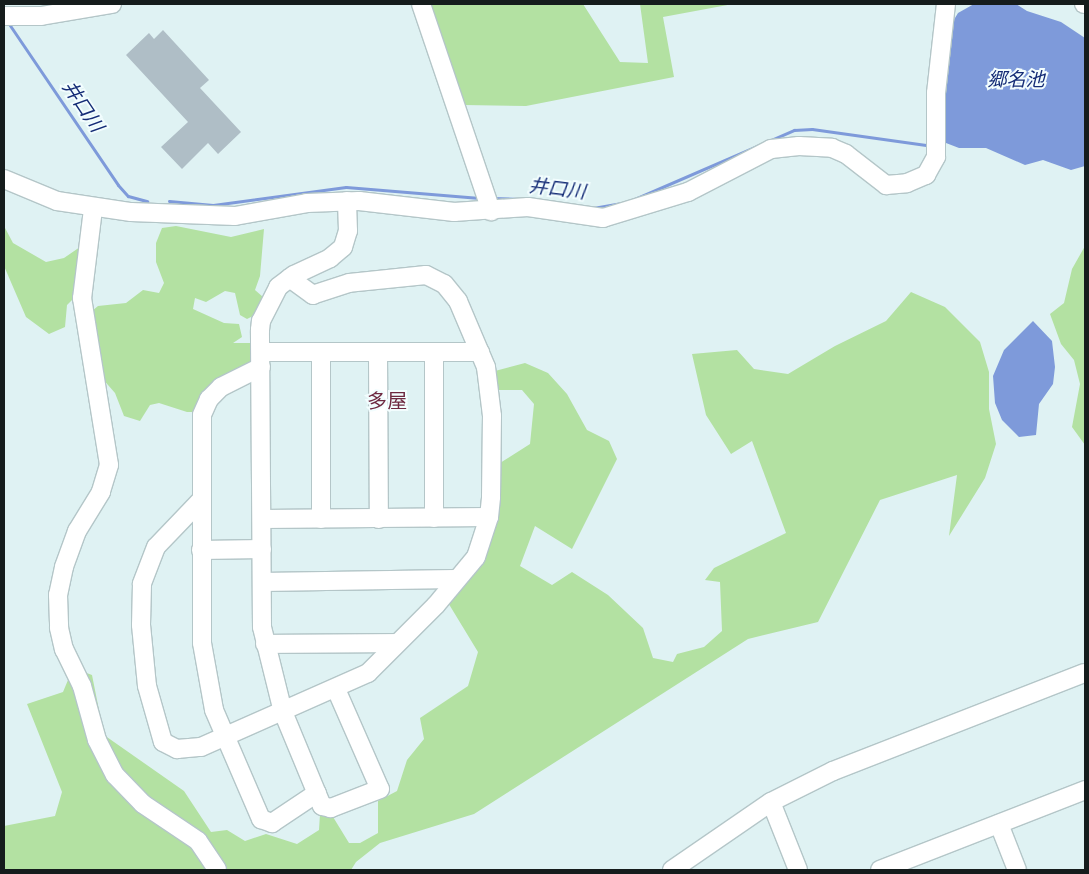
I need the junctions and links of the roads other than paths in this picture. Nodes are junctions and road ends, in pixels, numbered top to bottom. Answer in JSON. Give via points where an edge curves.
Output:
{"nodes":[{"id":1,"x":112,"y":4,"type":"edge"},
{"id":2,"x":421,"y":4,"type":"edge"},
{"id":3,"x":946,"y":4,"type":"edge"},
{"id":4,"x":4,"y":16,"type":"edge"},
{"id":5,"x":4,"y":179,"type":"edge"},
{"id":6,"x":347,"y":201,"type":"junction"},
{"id":7,"x":93,"y":209,"type":"junction"},
{"id":8,"x":491,"y":211,"type":"junction"},
{"id":9,"x":290,"y":278,"type":"junction"},
{"id":10,"x":321,"y":352,"type":"junction"},
{"id":11,"x":378,"y":352,"type":"junction"},
{"id":12,"x":434,"y":352,"type":"junction"},
{"id":13,"x":480,"y":352,"type":"junction"},
{"id":14,"x":261,"y":359,"type":"junction"},
{"id":15,"x":202,"y":499,"type":"junction"},
{"id":16,"x":489,"y":517,"type":"junction"},
{"id":17,"x":434,"y":518,"type":"junction"},
{"id":18,"x":262,"y":519,"type":"junction"},
{"id":19,"x":321,"y":519,"type":"junction"},
{"id":20,"x":379,"y":519,"type":"junction"},
{"id":21,"x":262,"y":549,"type":"junction"},
{"id":22,"x":201,"y":550,"type":"junction"},
{"id":23,"x":455,"y":579,"type":"junction"},
{"id":24,"x":262,"y":582,"type":"junction"},
{"id":25,"x":396,"y":643,"type":"junction"},
{"id":26,"x":265,"y":644,"type":"junction"},
{"id":27,"x":1085,"y":673,"type":"edge"},
{"id":28,"x":336,"y":689,"type":"junction"},
{"id":29,"x":283,"y":712,"type":"junction"},
{"id":30,"x":225,"y":736,"type":"junction"},
{"id":31,"x":1085,"y":790,"type":"edge"},
{"id":32,"x":317,"y":793,"type":"junction"},
{"id":33,"x":770,"y":802,"type":"junction"},
{"id":34,"x":999,"y":824,"type":"junction"},
{"id":35,"x":217,"y":869,"type":"edge"},
{"id":36,"x":672,"y":870,"type":"edge"},
{"id":37,"x":798,"y":870,"type":"edge"},
{"id":38,"x":880,"y":870,"type":"edge"},
{"id":39,"x":1017,"y":870,"type":"edge"}],
"edges":[{"from":1,"to":4,"type":"street","via":[[41,16]]},
{"from":2,"to":8,"type":"street"},
{"from":3,"to":8,"type":"street","via":[[936,93],[936,157],[931,171],[919,180],[886,185],[846,154],[832,148],[794,146],[771,149],[701,186],[616,216],[596,218],[528,207]]},
{"from":5,"to":7,"type":"street","via":[[42,196]]},
{"from":6,"to":7,"type":"street","via":[[308,203],[228,216]]},
{"from":6,"to":8,"type":"street","via":[[454,212]]},
{"from":6,"to":9,"type":"street","via":[[348,231],[343,247],[330,258]]},
{"from":7,"to":35,"type":"street","via":[[82,298],[109,465],[101,492],[77,531],[64,567],[58,595],[59,628],[64,649],[82,686],[97,740],[115,775],[143,804],[198,842]]},
{"from":9,"to":13,"type":"street","via":[[313,295],[349,283],[426,275],[444,284],[458,301]]},
{"from":9,"to":14,"type":"street","via":[[278,288],[261,321]]},
{"from":10,"to":11,"type":"street"},
{"from":10,"to":14,"type":"street"},
{"from":10,"to":19,"type":"street"},
{"from":11,"to":12,"type":"street"},
{"from":11,"to":20,"type":"street"},
{"from":12,"to":13,"type":"street"},
{"from":12,"to":17,"type":"street"},
{"from":13,"to":16,"type":"street","via":[[486,367],[492,416],[494,457]]},
{"from":14,"to":15,"type":"street","via":[[225,384],[204,408],[200,424]]},
{"from":14,"to":18,"type":"street"},
{"from":15,"to":22,"type":"street"},
{"from":15,"to":30,"type":"street","via":[[165,535],[146,567],[140,602],[146,686],[160,734],[168,746],[178,749],[202,747]]},
{"from":16,"to":17,"type":"street"},
{"from":16,"to":23,"type":"street","via":[[476,557]]},
{"from":17,"to":20,"type":"street"},
{"from":18,"to":19,"type":"street"},
{"from":18,"to":21,"type":"street"},
{"from":19,"to":20,"type":"street"},
{"from":21,"to":22,"type":"street"},
{"from":21,"to":24,"type":"street"},
{"from":22,"to":30,"type":"street","via":[[202,643],[214,710]]},
{"from":23,"to":24,"type":"street"},
{"from":23,"to":25,"type":"street","via":[[436,605]]},
{"from":24,"to":26,"type":"street"},
{"from":25,"to":26,"type":"street"},
{"from":25,"to":28,"type":"street","via":[[368,673]]},
{"from":26,"to":29,"type":"street"},
{"from":27,"to":33,"type":"street","via":[[833,771]]},
{"from":28,"to":29,"type":"street"},
{"from":28,"to":32,"type":"street","via":[[380,789],[331,808],[322,806]]},
{"from":29,"to":30,"type":"street"},
{"from":29,"to":32,"type":"street"},
{"from":30,"to":32,"type":"street","via":[[261,819],[272,823]]},
{"from":31,"to":34,"type":"street"},
{"from":33,"to":36,"type":"street"},
{"from":33,"to":37,"type":"street"},
{"from":34,"to":38,"type":"street"},
{"from":34,"to":39,"type":"street"}]}
